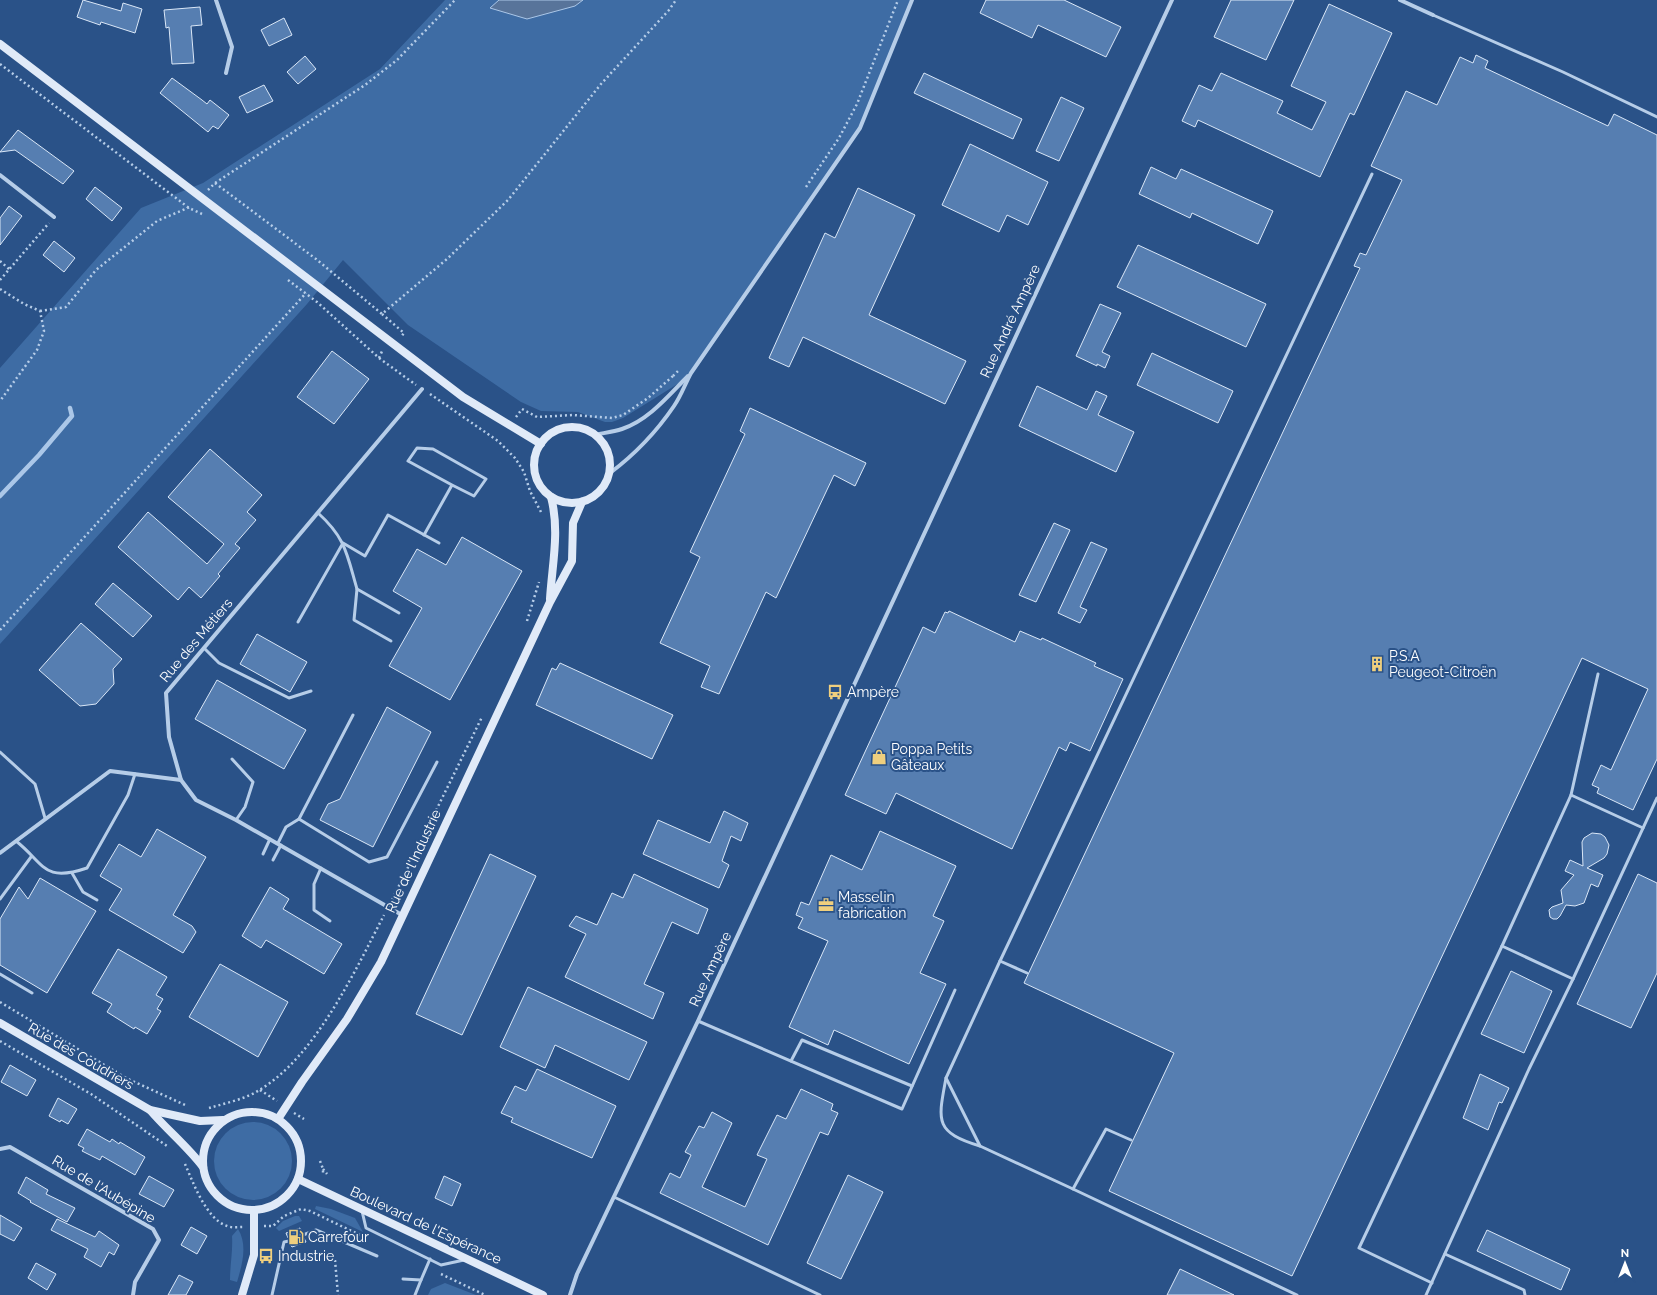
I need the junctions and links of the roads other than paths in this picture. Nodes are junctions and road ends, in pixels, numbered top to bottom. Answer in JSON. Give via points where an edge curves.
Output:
{"nodes":[{"id":1,"x":216,"y":0,"type":"edge"},
{"id":2,"x":912,"y":0,"type":"edge"},
{"id":3,"x":1172,"y":0,"type":"edge"},
{"id":4,"x":1400,"y":0,"type":"edge"},
{"id":5,"x":1433,"y":16,"type":"joint"},
{"id":6,"x":0,"y":44,"type":"edge"},
{"id":7,"x":226,"y":73,"type":"dead end"},
{"id":8,"x":1657,"y":116,"type":"edge"},
{"id":9,"x":1372,"y":174,"type":"dead end"},
{"id":10,"x":0,"y":175,"type":"edge"},
{"id":11,"x":54,"y":217,"type":"road end"},
{"id":12,"x":691,"y":373,"type":"junction"},
{"id":13,"x":422,"y":389,"type":"road end"},
{"id":14,"x":594,"y":435,"type":"junction"},
{"id":15,"x":541,"y":444,"type":"junction"},
{"id":16,"x":610,"y":473,"type":"junction"},
{"id":17,"x":452,"y":485,"type":"junction"},
{"id":18,"x":551,"y":497,"type":"junction"},
{"id":19,"x":582,"y":502,"type":"junction"},
{"id":20,"x":318,"y":513,"type":"junction"},
{"id":21,"x":424,"y":535,"type":"junction"},
{"id":22,"x":343,"y":543,"type":"junction"},
{"id":23,"x":439,"y":543,"type":"dead end"},
{"id":24,"x":357,"y":589,"type":"junction"},
{"id":25,"x":550,"y":602,"type":"junction"},
{"id":26,"x":399,"y":613,"type":"dead end"},
{"id":27,"x":298,"y":622,"type":"dead end"},
{"id":28,"x":391,"y":641,"type":"dead end"},
{"id":29,"x":204,"y":648,"type":"junction"},
{"id":30,"x":869,"y":652,"type":"joint"},
{"id":31,"x":1598,"y":674,"type":"dead end"},
{"id":32,"x":311,"y":691,"type":"dead end"},
{"id":33,"x":353,"y":715,"type":"dead end"},
{"id":34,"x":0,"y":752,"type":"edge"},
{"id":35,"x":232,"y":759,"type":"dead end"},
{"id":36,"x":437,"y":762,"type":"dead end"},
{"id":37,"x":135,"y":774,"type":"junction"},
{"id":38,"x":181,"y":780,"type":"junction"},
{"id":39,"x":1571,"y":795,"type":"junction"},
{"id":40,"x":1657,"y":798,"type":"edge"},
{"id":41,"x":45,"y":818,"type":"junction"},
{"id":42,"x":299,"y":819,"type":"junction"},
{"id":43,"x":236,"y":820,"type":"junction"},
{"id":44,"x":1643,"y":828,"type":"junction"},
{"id":45,"x":270,"y":839,"type":"junction"},
{"id":46,"x":16,"y":841,"type":"junction"},
{"id":47,"x":279,"y":844,"type":"junction"},
{"id":48,"x":0,"y":853,"type":"edge"},
{"id":49,"x":262,"y":854,"type":"dead end"},
{"id":50,"x":32,"y":857,"type":"junction"},
{"id":51,"x":273,"y":860,"type":"dead end"},
{"id":52,"x":321,"y":868,"type":"junction"},
{"id":53,"x":72,"y":873,"type":"junction"},
{"id":54,"x":0,"y":899,"type":"edge"},
{"id":55,"x":97,"y":900,"type":"dead end"},
{"id":56,"x":402,"y":915,"type":"junction"},
{"id":57,"x":330,"y":921,"type":"dead end"},
{"id":58,"x":1502,"y":946,"type":"junction"},
{"id":59,"x":1000,"y":961,"type":"junction"},
{"id":60,"x":0,"y":974,"type":"edge"},
{"id":61,"x":1027,"y":974,"type":"dead end"},
{"id":62,"x":1573,"y":979,"type":"junction"},
{"id":63,"x":956,"y":990,"type":"dead end"},
{"id":64,"x":32,"y":993,"type":"dead end"},
{"id":65,"x":698,"y":1021,"type":"junction"},
{"id":66,"x":0,"y":1023,"type":"edge"},
{"id":67,"x":791,"y":1061,"type":"junction"},
{"id":68,"x":946,"y":1078,"type":"junction"},
{"id":69,"x":912,"y":1086,"type":"junction"},
{"id":70,"x":150,"y":1110,"type":"junction"},
{"id":71,"x":278,"y":1119,"type":"junction"},
{"id":72,"x":223,"y":1120,"type":"junction"},
{"id":73,"x":1132,"y":1140,"type":"dead end"},
{"id":74,"x":980,"y":1146,"type":"junction"},
{"id":75,"x":0,"y":1149,"type":"edge"},
{"id":76,"x":203,"y":1167,"type":"junction"},
{"id":77,"x":298,"y":1179,"type":"junction"},
{"id":78,"x":1073,"y":1189,"type":"junction"},
{"id":79,"x":614,"y":1197,"type":"junction"},
{"id":80,"x":361,"y":1209,"type":"junction"},
{"id":81,"x":254,"y":1210,"type":"junction"},
{"id":82,"x":303,"y":1235,"type":"dead end"},
{"id":83,"x":289,"y":1241,"type":"dead end"},
{"id":84,"x":1445,"y":1254,"type":"junction"},
{"id":85,"x":377,"y":1256,"type":"dead end"},
{"id":86,"x":430,"y":1259,"type":"junction"},
{"id":87,"x":468,"y":1260,"type":"junction"},
{"id":88,"x":403,"y":1279,"type":"dead end"},
{"id":89,"x":421,"y":1280,"type":"junction"},
{"id":90,"x":1432,"y":1282,"type":"junction"},
{"id":91,"x":133,"y":1295,"type":"edge"},
{"id":92,"x":242,"y":1295,"type":"edge"},
{"id":93,"x":272,"y":1295,"type":"edge"},
{"id":94,"x":415,"y":1295,"type":"edge"},
{"id":95,"x":543,"y":1295,"type":"edge"},
{"id":96,"x":570,"y":1295,"type":"edge"},
{"id":97,"x":820,"y":1295,"type":"edge"},
{"id":98,"x":1297,"y":1295,"type":"edge"},
{"id":99,"x":1426,"y":1295,"type":"edge"},
{"id":100,"x":1525,"y":1295,"type":"edge"}],
"edges":[{"from":1,"to":7,"type":"street","via":[[232,47]]},
{"from":2,"to":12,"type":"street","via":[[860,128]]},
{"from":3,"to":30,"type":"street","name":"Rue André Ampère"},
{"from":4,"to":5,"type":"street"},
{"from":5,"to":8,"type":"lane"},
{"from":6,"to":15,"type":"street","via":[[463,397]]},
{"from":9,"to":59,"type":"lane"},
{"from":10,"to":11,"type":"street"},
{"from":12,"to":14,"type":"street","via":[[655,409],[634,423],[622,429]]},
{"from":12,"to":16,"type":"street","via":[[674,406],[654,431],[627,460]]},
{"from":13,"to":20,"type":"street","name":"Rue des Métiers"},
{"from":14,"to":15,"type":"street","via":[[579,428],[569,428],[554,432]]},
{"from":14,"to":16,"type":"street","via":[[608,454]]},
{"from":15,"to":18,"type":"street","via":[[535,460],[535,474],[538,482]]},
{"from":16,"to":19,"type":"street","via":[[598,493]]},
{"from":17,"to":17,"type":"lane","via":[[408,461],[417,448],[433,448],[486,479],[474,496]]},
{"from":17,"to":21,"type":"lane"},
{"from":18,"to":19,"type":"street","via":[[571,503]]},
{"from":18,"to":25,"type":"street","name":"Rue de l'Industrie","via":[[556,534]]},
{"from":19,"to":25,"type":"street","name":"Rue de l'Industrie","via":[[573,523],[572,561]]},
{"from":20,"to":22,"type":"lane","via":[[333,526]]},
{"from":20,"to":29,"type":"street","name":"Rue des Métiers"},
{"from":21,"to":22,"type":"lane","via":[[388,515],[365,556]]},
{"from":21,"to":23,"type":"lane"},
{"from":22,"to":24,"type":"lane"},
{"from":22,"to":27,"type":"lane"},
{"from":24,"to":26,"type":"lane"},
{"from":24,"to":28,"type":"lane","via":[[354,620]]},
{"from":25,"to":56,"type":"street","name":"Rue de l'Industrie"},
{"from":29,"to":32,"type":"lane","via":[[219,663],[289,698]]},
{"from":29,"to":38,"type":"street","name":"Rue des Métiers","via":[[166,693],[168,737]]},
{"from":30,"to":65,"type":"street","name":"Rue Ampère"},
{"from":31,"to":39,"type":"lane"},
{"from":33,"to":42,"type":"lane"},
{"from":34,"to":41,"type":"lane","via":[[35,784]]},
{"from":35,"to":43,"type":"lane","via":[[253,782],[245,807]]},
{"from":36,"to":42,"type":"lane","via":[[387,857],[369,862]]},
{"from":37,"to":38,"type":"street"},
{"from":37,"to":41,"type":"street","via":[[110,772]]},
{"from":37,"to":53,"type":"lane","via":[[128,795],[87,868]]},
{"from":38,"to":43,"type":"street","name":"Rue des Métiers","via":[[196,800]]},
{"from":39,"to":44,"type":"lane"},
{"from":39,"to":58,"type":"lane"},
{"from":40,"to":44,"type":"lane"},
{"from":41,"to":46,"type":"street"},
{"from":42,"to":47,"type":"lane","via":[[286,827]]},
{"from":43,"to":45,"type":"street","name":"Rue des Métiers"},
{"from":44,"to":62,"type":"lane"},
{"from":45,"to":47,"type":"street","name":"Rue des Métiers"},
{"from":45,"to":49,"type":"lane"},
{"from":46,"to":48,"type":"street"},
{"from":46,"to":50,"type":"lane"},
{"from":47,"to":51,"type":"lane"},
{"from":47,"to":52,"type":"street","name":"Rue des Métiers"},
{"from":50,"to":53,"type":"lane","via":[[50,873]]},
{"from":50,"to":54,"type":"lane"},
{"from":52,"to":56,"type":"street","name":"Rue des Métiers"},
{"from":52,"to":57,"type":"lane","via":[[314,884],[314,910]]},
{"from":53,"to":55,"type":"lane","via":[[83,892]]},
{"from":56,"to":71,"type":"street","name":"Rue de l'Industrie","via":[[365,991]]},
{"from":58,"to":62,"type":"lane"},
{"from":58,"to":90,"type":"lane","via":[[1359,1248]]},
{"from":59,"to":61,"type":"lane"},
{"from":59,"to":68,"type":"lane"},
{"from":60,"to":64,"type":"lane"},
{"from":62,"to":84,"type":"lane"},
{"from":63,"to":69,"type":"lane"},
{"from":65,"to":67,"type":"lane"},
{"from":65,"to":79,"type":"street","name":"Rue Ampère"},
{"from":66,"to":70,"type":"street","name":"Rue des Coudriers"},
{"from":67,"to":69,"type":"lane","via":[[802,1040]]},
{"from":67,"to":69,"type":"lane","via":[[902,1109]]},
{"from":68,"to":74,"type":"lane"},
{"from":68,"to":74,"type":"lane","via":[[940,1110],[944,1128],[959,1140]]},
{"from":70,"to":72,"type":"street","name":"Rue des Coudriers","via":[[200,1121]]},
{"from":70,"to":76,"type":"street","name":"Rue des Coudriers"},
{"from":71,"to":72,"type":"street","via":[[269,1114],[250,1111]]},
{"from":71,"to":77,"type":"street","via":[[291,1130],[299,1145],[302,1162]]},
{"from":72,"to":76,"type":"street","via":[[207,1141]]},
{"from":73,"to":78,"type":"lane","via":[[1106,1129]]},
{"from":74,"to":78,"type":"lane"},
{"from":75,"to":91,"type":"street","name":"Rue de l'Aubépine","via":[[10,1147],[152,1229],[159,1240],[135,1282]]},
{"from":76,"to":81,"type":"street","via":[[210,1186],[224,1201],[238,1208]]},
{"from":77,"to":80,"type":"street","name":"Boulevard de l'Espérance"},
{"from":77,"to":81,"type":"street","via":[[291,1191],[280,1201],[268,1208]]},
{"from":78,"to":98,"type":"lane"},
{"from":79,"to":96,"type":"street","name":"Rue Ampère"},
{"from":79,"to":97,"type":"lane"},
{"from":80,"to":86,"type":"lane","via":[[366,1228]]},
{"from":80,"to":87,"type":"street","name":"Boulevard de l'Espérance"},
{"from":81,"to":92,"type":"street","via":[[254,1255]]},
{"from":82,"to":85,"type":"lane","via":[[316,1230]]},
{"from":83,"to":93,"type":"lane","via":[[284,1242]]},
{"from":84,"to":90,"type":"lane"},
{"from":84,"to":100,"type":"lane","via":[[1524,1290]]},
{"from":86,"to":87,"type":"lane","via":[[441,1265]]},
{"from":86,"to":89,"type":"lane"},
{"from":87,"to":95,"type":"street","name":"Boulevard de l'Espérance"},
{"from":88,"to":89,"type":"lane"},
{"from":89,"to":94,"type":"lane"},
{"from":90,"to":99,"type":"lane"}]}
